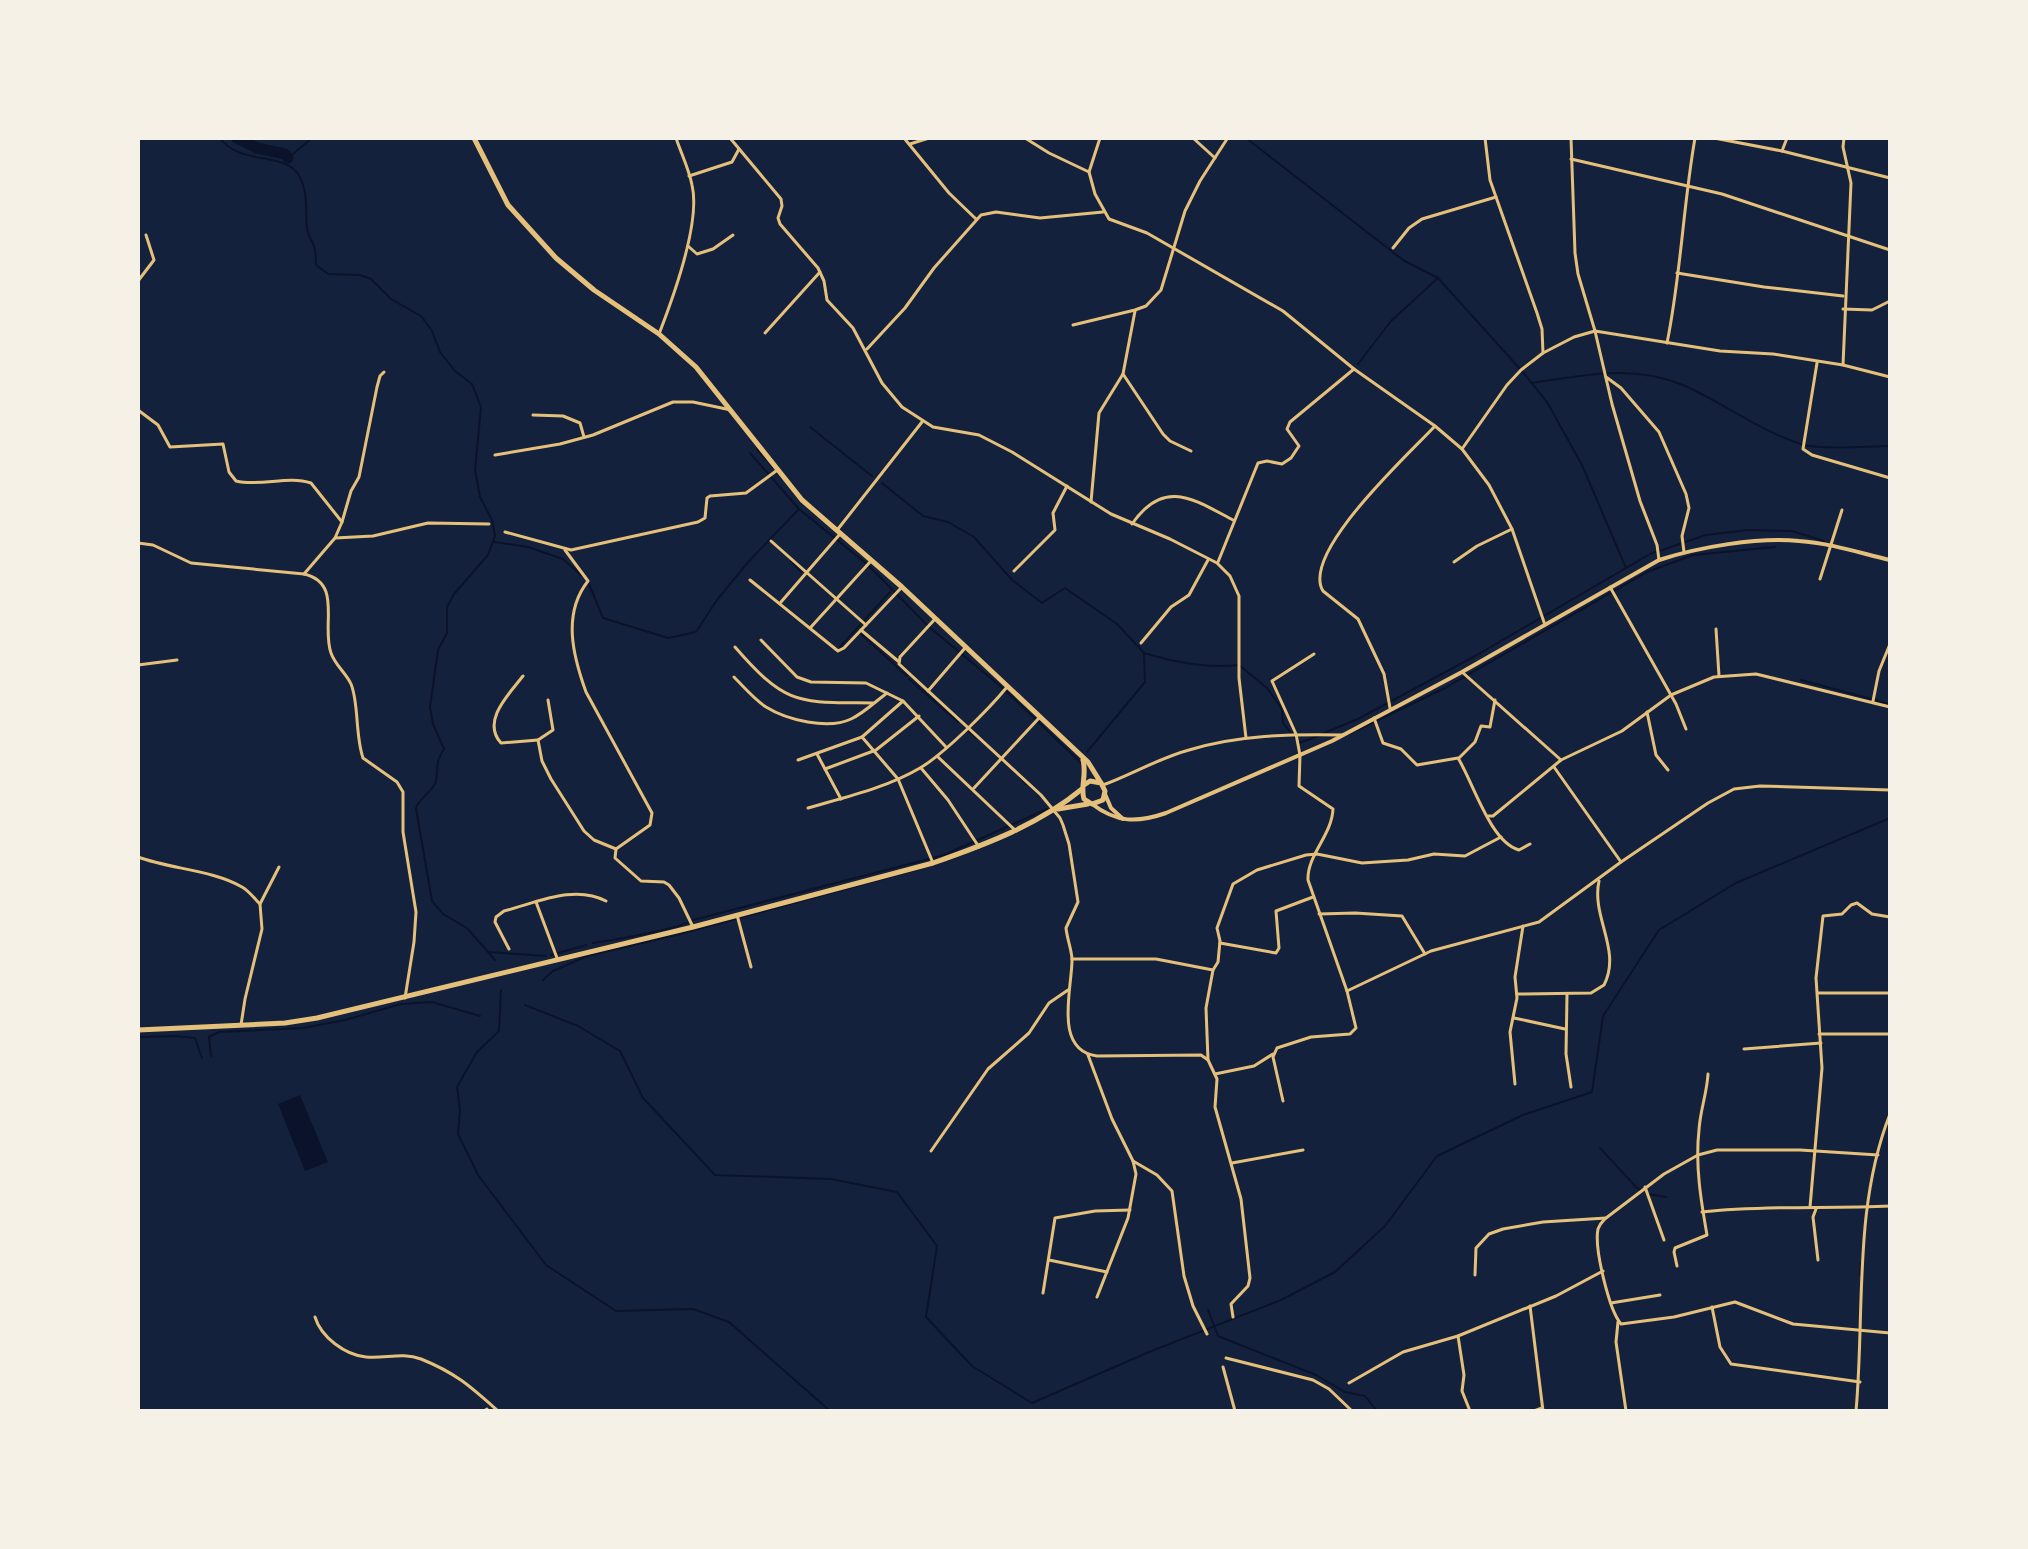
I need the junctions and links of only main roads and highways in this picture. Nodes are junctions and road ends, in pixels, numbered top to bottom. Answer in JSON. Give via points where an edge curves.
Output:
{"nodes":[{"id":1,"x":474,"y":138,"type":"edge"},
{"id":2,"x":1083,"y":759,"type":"junction"},
{"id":3,"x":1102,"y":784,"type":"junction"},
{"id":4,"x":1083,"y":787,"type":"junction"},
{"id":5,"x":1090,"y":804,"type":"junction"},
{"id":6,"x":1056,"y":810,"type":"junction"},
{"id":7,"x":138,"y":1030,"type":"edge"}],
"edges":[{"from":1,"to":2,"type":"main road","via":[[508,205],[556,258],[696,367],[802,500]]},
{"from":2,"to":3,"type":"main road"},
{"from":2,"to":4,"type":"main road"},
{"from":3,"to":4,"type":"main road","via":[[1094,781]]},
{"from":3,"to":5,"type":"main road","via":[[1101,802]]},
{"from":4,"to":5,"type":"main road","via":[[1082,796]]},
{"from":4,"to":6,"type":"main road"},
{"from":5,"to":6,"type":"main road"},
{"from":6,"to":7,"type":"main road","via":[[933,863],[405,998],[317,1018]]}]}
